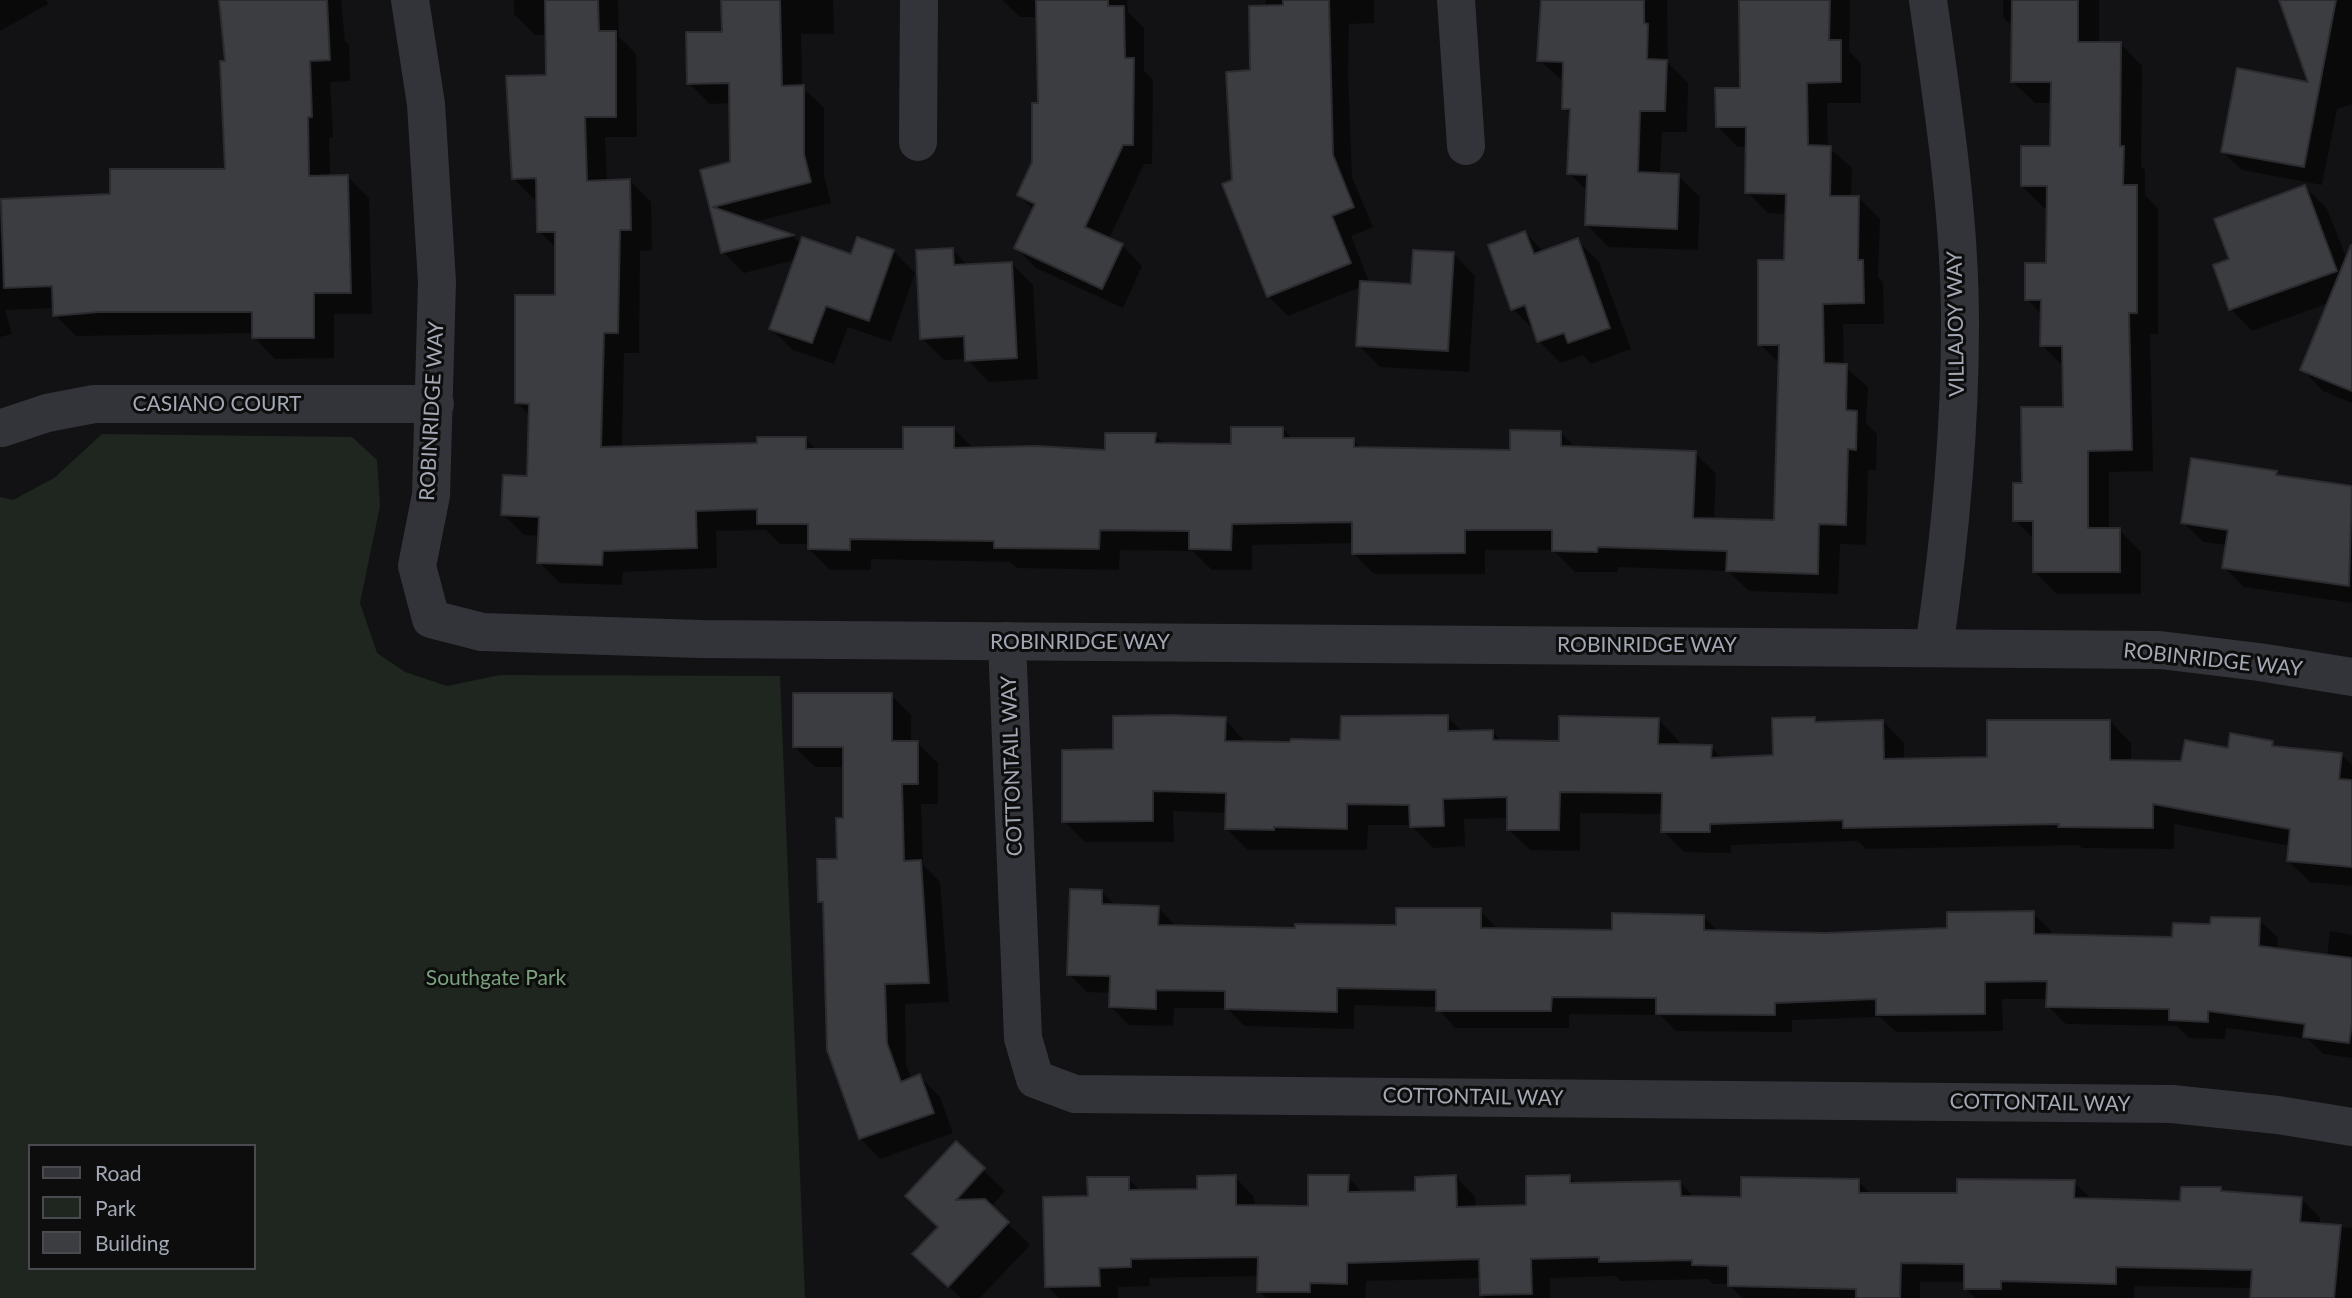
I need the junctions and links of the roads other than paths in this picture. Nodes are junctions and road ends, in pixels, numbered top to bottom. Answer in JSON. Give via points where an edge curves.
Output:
{"nodes":[{"id":1,"x":410,"y":0,"type":"edge"},
{"id":2,"x":919,"y":0,"type":"edge"},
{"id":3,"x":1456,"y":0,"type":"edge"},
{"id":4,"x":1928,"y":0,"type":"edge"},
{"id":5,"x":918,"y":142,"type":"dead end"},
{"id":6,"x":1466,"y":146,"type":"dead end"},
{"id":7,"x":435,"y":404,"type":"junction"},
{"id":8,"x":2,"y":428,"type":"dead end"},
{"id":9,"x":1007,"y":641,"type":"junction"},
{"id":10,"x":1934,"y":648,"type":"junction"},
{"id":11,"x":2352,"y":677,"type":"edge"},
{"id":12,"x":2352,"y":1127,"type":"edge"}],
"edges":[{"from":1,"to":7,"type":"street","name":"ROBINRIDGE WAY","via":[[426,104],[438,282]]},
{"from":2,"to":5,"type":"street"},
{"from":3,"to":6,"type":"street"},
{"from":4,"to":10,"type":"street","name":"VILLAJOY WAY","via":[[1951,162],[1960,322],[1956,449]]},
{"from":7,"to":8,"type":"street","name":"CASIANO COURT","via":[[94,404]]},
{"from":7,"to":9,"type":"street","name":"ROBINRIDGE WAY","via":[[431,495],[417,566],[431,619],[482,632]]},
{"from":9,"to":10,"type":"street","name":"ROBINRIDGE WAY"},
{"from":9,"to":12,"type":"street","name":"COTTONTAIL WAY","via":[[1023,1038],[1035,1079],[1075,1094],[2172,1104]]},
{"from":10,"to":11,"type":"street","name":"ROBINRIDGE WAY","via":[[2160,650]]}]}
